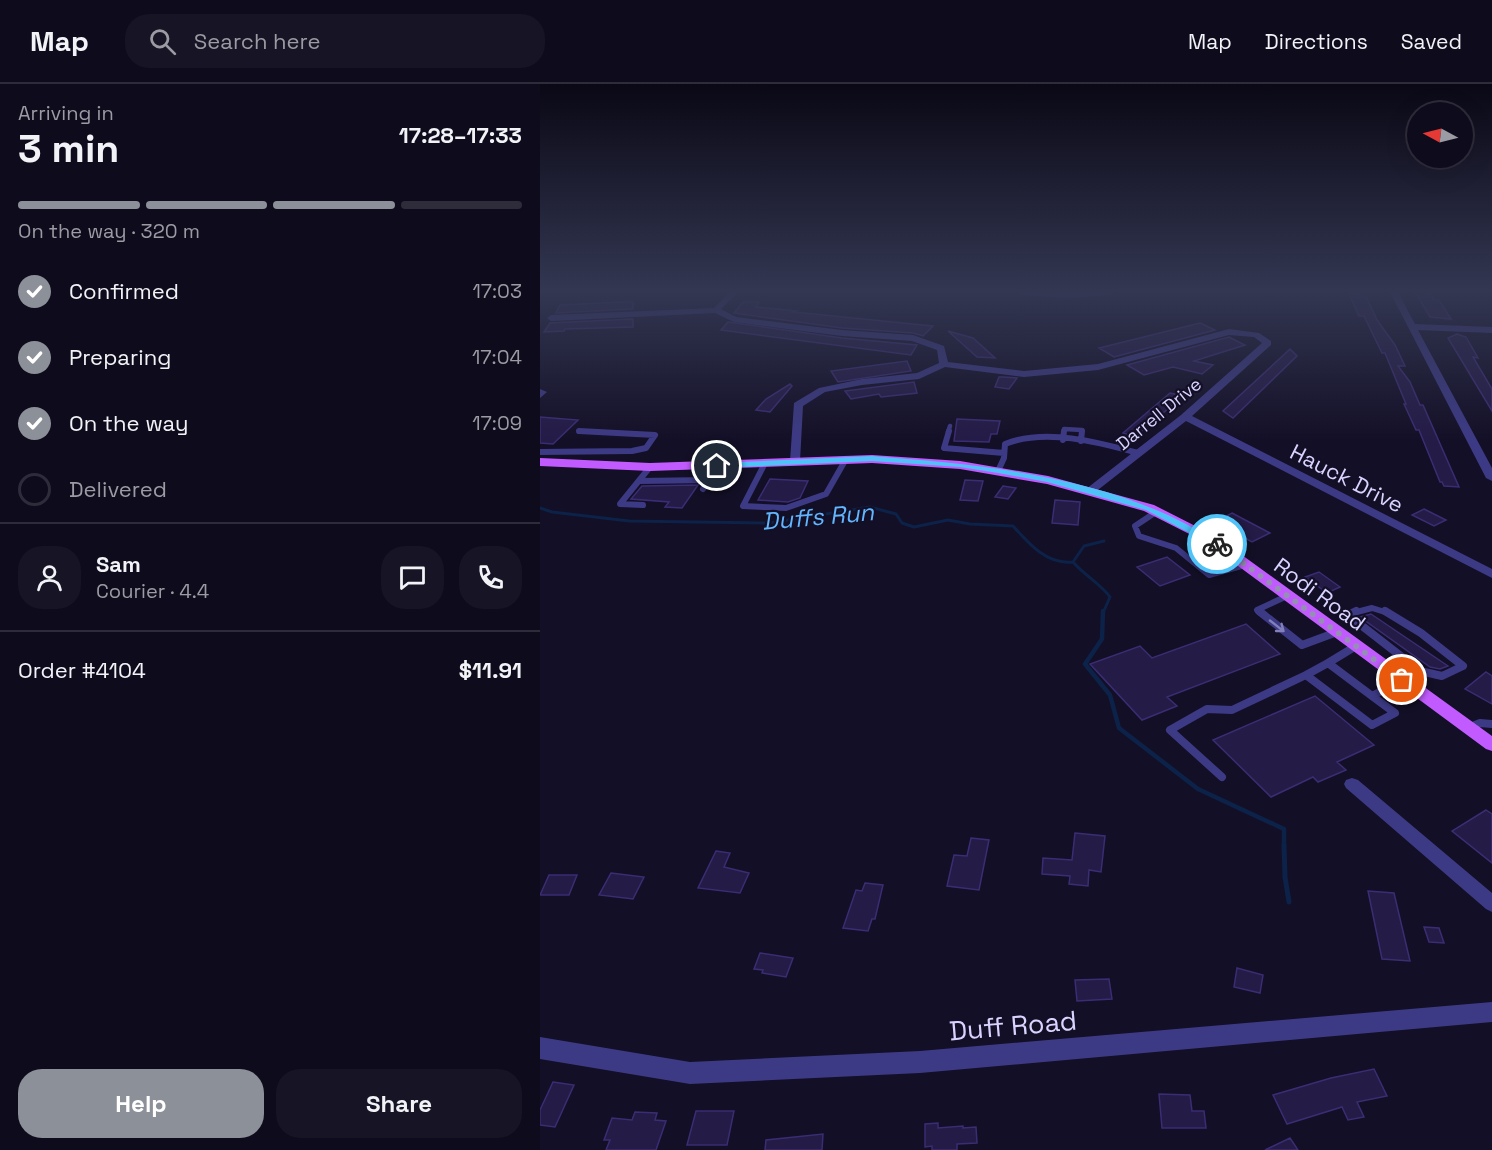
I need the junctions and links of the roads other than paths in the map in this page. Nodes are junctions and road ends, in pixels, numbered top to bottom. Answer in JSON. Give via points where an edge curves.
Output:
{"nodes":[{"id":1,"x":923,"y":342,"type":"edge"},
{"id":2,"x":1193,"y":342,"type":"edge"},
{"id":3,"x":1266,"y":342,"type":"edge"},
{"id":4,"x":1422,"y":342,"type":"edge"},
{"id":5,"x":944,"y":364,"type":"junction"},
{"id":6,"x":1185,"y":417,"type":"junction"},
{"id":7,"x":950,"y":426,"type":"dead end"},
{"id":8,"x":579,"y":431,"type":"dead end"},
{"id":9,"x":1063,"y":440,"type":"junction"},
{"id":10,"x":1081,"y":441,"type":"junction"},
{"id":11,"x":540,"y":453,"type":"edge"},
{"id":12,"x":1004,"y":453,"type":"junction"},
{"id":13,"x":1138,"y":453,"type":"junction"},
{"id":14,"x":846,"y":459,"type":"junction"},
{"id":15,"x":540,"y":462,"type":"edge"},
{"id":16,"x":795,"y":462,"type":"junction"},
{"id":17,"x":765,"y":464,"type":"junction"},
{"id":18,"x":717,"y":466,"type":"junction"},
{"id":19,"x":650,"y":467,"type":"junction"},
{"id":20,"x":998,"y":471,"type":"junction"},
{"id":21,"x":1492,"y":478,"type":"edge"},
{"id":22,"x":709,"y":480,"type":"junction"},
{"id":23,"x":639,"y":481,"type":"junction"},
{"id":24,"x":703,"y":489,"type":"dead end"},
{"id":25,"x":1090,"y":491,"type":"junction"},
{"id":26,"x":643,"y":506,"type":"dead end"},
{"id":27,"x":1156,"y":512,"type":"junction"},
{"id":28,"x":1245,"y":565,"type":"junction"},
{"id":29,"x":1492,"y":574,"type":"edge"},
{"id":30,"x":1287,"y":596,"type":"junction"},
{"id":31,"x":1337,"y":632,"type":"junction"},
{"id":32,"x":1356,"y":646,"type":"junction"},
{"id":33,"x":1328,"y":663,"type":"junction"},
{"id":34,"x":1420,"y":671,"type":"junction"},
{"id":35,"x":1306,"y":675,"type":"junction"},
{"id":36,"x":1402,"y":680,"type":"junction"},
{"id":37,"x":1372,"y":696,"type":"junction"},
{"id":38,"x":1492,"y":724,"type":"edge"},
{"id":39,"x":1468,"y":728,"type":"junction"},
{"id":40,"x":1492,"y":745,"type":"edge"},
{"id":41,"x":1222,"y":777,"type":"dead end"},
{"id":42,"x":1352,"y":784,"type":"dead end"},
{"id":43,"x":1492,"y":904,"type":"edge"},
{"id":44,"x":1492,"y":1012,"type":"edge"},
{"id":45,"x":540,"y":1048,"type":"edge"}],
"edges":[{"from":1,"to":5,"type":"street","via":[[941,348]]},
{"from":2,"to":5,"type":"street","name":"Darrell Drive","via":[[1098,367],[1024,374]]},
{"from":3,"to":6,"type":"street","name":"Darrell Drive"},
{"from":4,"to":21,"type":"street"},
{"from":5,"to":16,"type":"street","via":[[919,376],[822,390],[798,405]]},
{"from":6,"to":13,"type":"street","name":"Darrell Drive"},
{"from":6,"to":29,"type":"street","name":"Hauck Drive"},
{"from":7,"to":12,"type":"lane","via":[[943,446],[946,449]]},
{"from":8,"to":11,"type":"lane","via":[[655,435],[646,448],[632,451]]},
{"from":9,"to":10,"type":"lane"},
{"from":9,"to":10,"type":"lane","via":[[1064,429],[1082,430]]},
{"from":9,"to":12,"type":"lane","via":[[1020,439],[1005,444]]},
{"from":10,"to":13,"type":"lane"},
{"from":12,"to":20,"type":"lane"},
{"from":13,"to":25,"type":"street","name":"Darrell Drive"},
{"from":14,"to":16,"type":"main road","name":"Rodi Road"},
{"from":14,"to":17,"type":"lane","via":[[826,494],[786,508],[743,506]]},
{"from":14,"to":20,"type":"main road","name":"Rodi Road"},
{"from":15,"to":19,"type":"main road","name":"Rodi Road"},
{"from":16,"to":17,"type":"main road","name":"Rodi Road"},
{"from":17,"to":18,"type":"main road","name":"Rodi Road"},
{"from":18,"to":19,"type":"main road","name":"Rodi Road"},
{"from":18,"to":22,"type":"lane"},
{"from":19,"to":23,"type":"lane"},
{"from":20,"to":25,"type":"main road","name":"Rodi Road"},
{"from":22,"to":23,"type":"lane"},
{"from":22,"to":24,"type":"lane"},
{"from":23,"to":26,"type":"lane","via":[[620,504]]},
{"from":25,"to":27,"type":"main road","name":"Rodi Road"},
{"from":27,"to":28,"type":"main road","name":"Rodi Road","via":[[1212,540]]},
{"from":27,"to":28,"type":"lane","via":[[1135,526],[1139,536],[1176,548],[1209,575]]},
{"from":28,"to":30,"type":"main road","name":"Rodi Road"},
{"from":30,"to":31,"type":"main road","name":"Rodi Road"},
{"from":30,"to":31,"type":"lane","one_way":true,"via":[[1257,610],[1302,645]]},
{"from":31,"to":32,"type":"main road","name":"Rodi Road"},
{"from":32,"to":33,"type":"lane"},
{"from":32,"to":36,"type":"main road","name":"Rodi Road"},
{"from":33,"to":35,"type":"lane"},
{"from":33,"to":37,"type":"lane"},
{"from":34,"to":34,"type":"lane","via":[[1436,678],[1463,666],[1394,617],[1374,608],[1348,615]]},
{"from":34,"to":36,"type":"lane"},
{"from":35,"to":37,"type":"lane","via":[[1372,725],[1395,713]]},
{"from":35,"to":41,"type":"lane","via":[[1232,710],[1207,709],[1170,730]]},
{"from":36,"to":37,"type":"lane"},
{"from":36,"to":39,"type":"main road","name":"Rodi Road"},
{"from":38,"to":39,"type":"lane"},
{"from":39,"to":40,"type":"main road","name":"Rodi Road"},
{"from":42,"to":43,"type":"street"},
{"from":44,"to":45,"type":"street","name":"Duff Road","via":[[920,1062],[690,1074]]}]}
